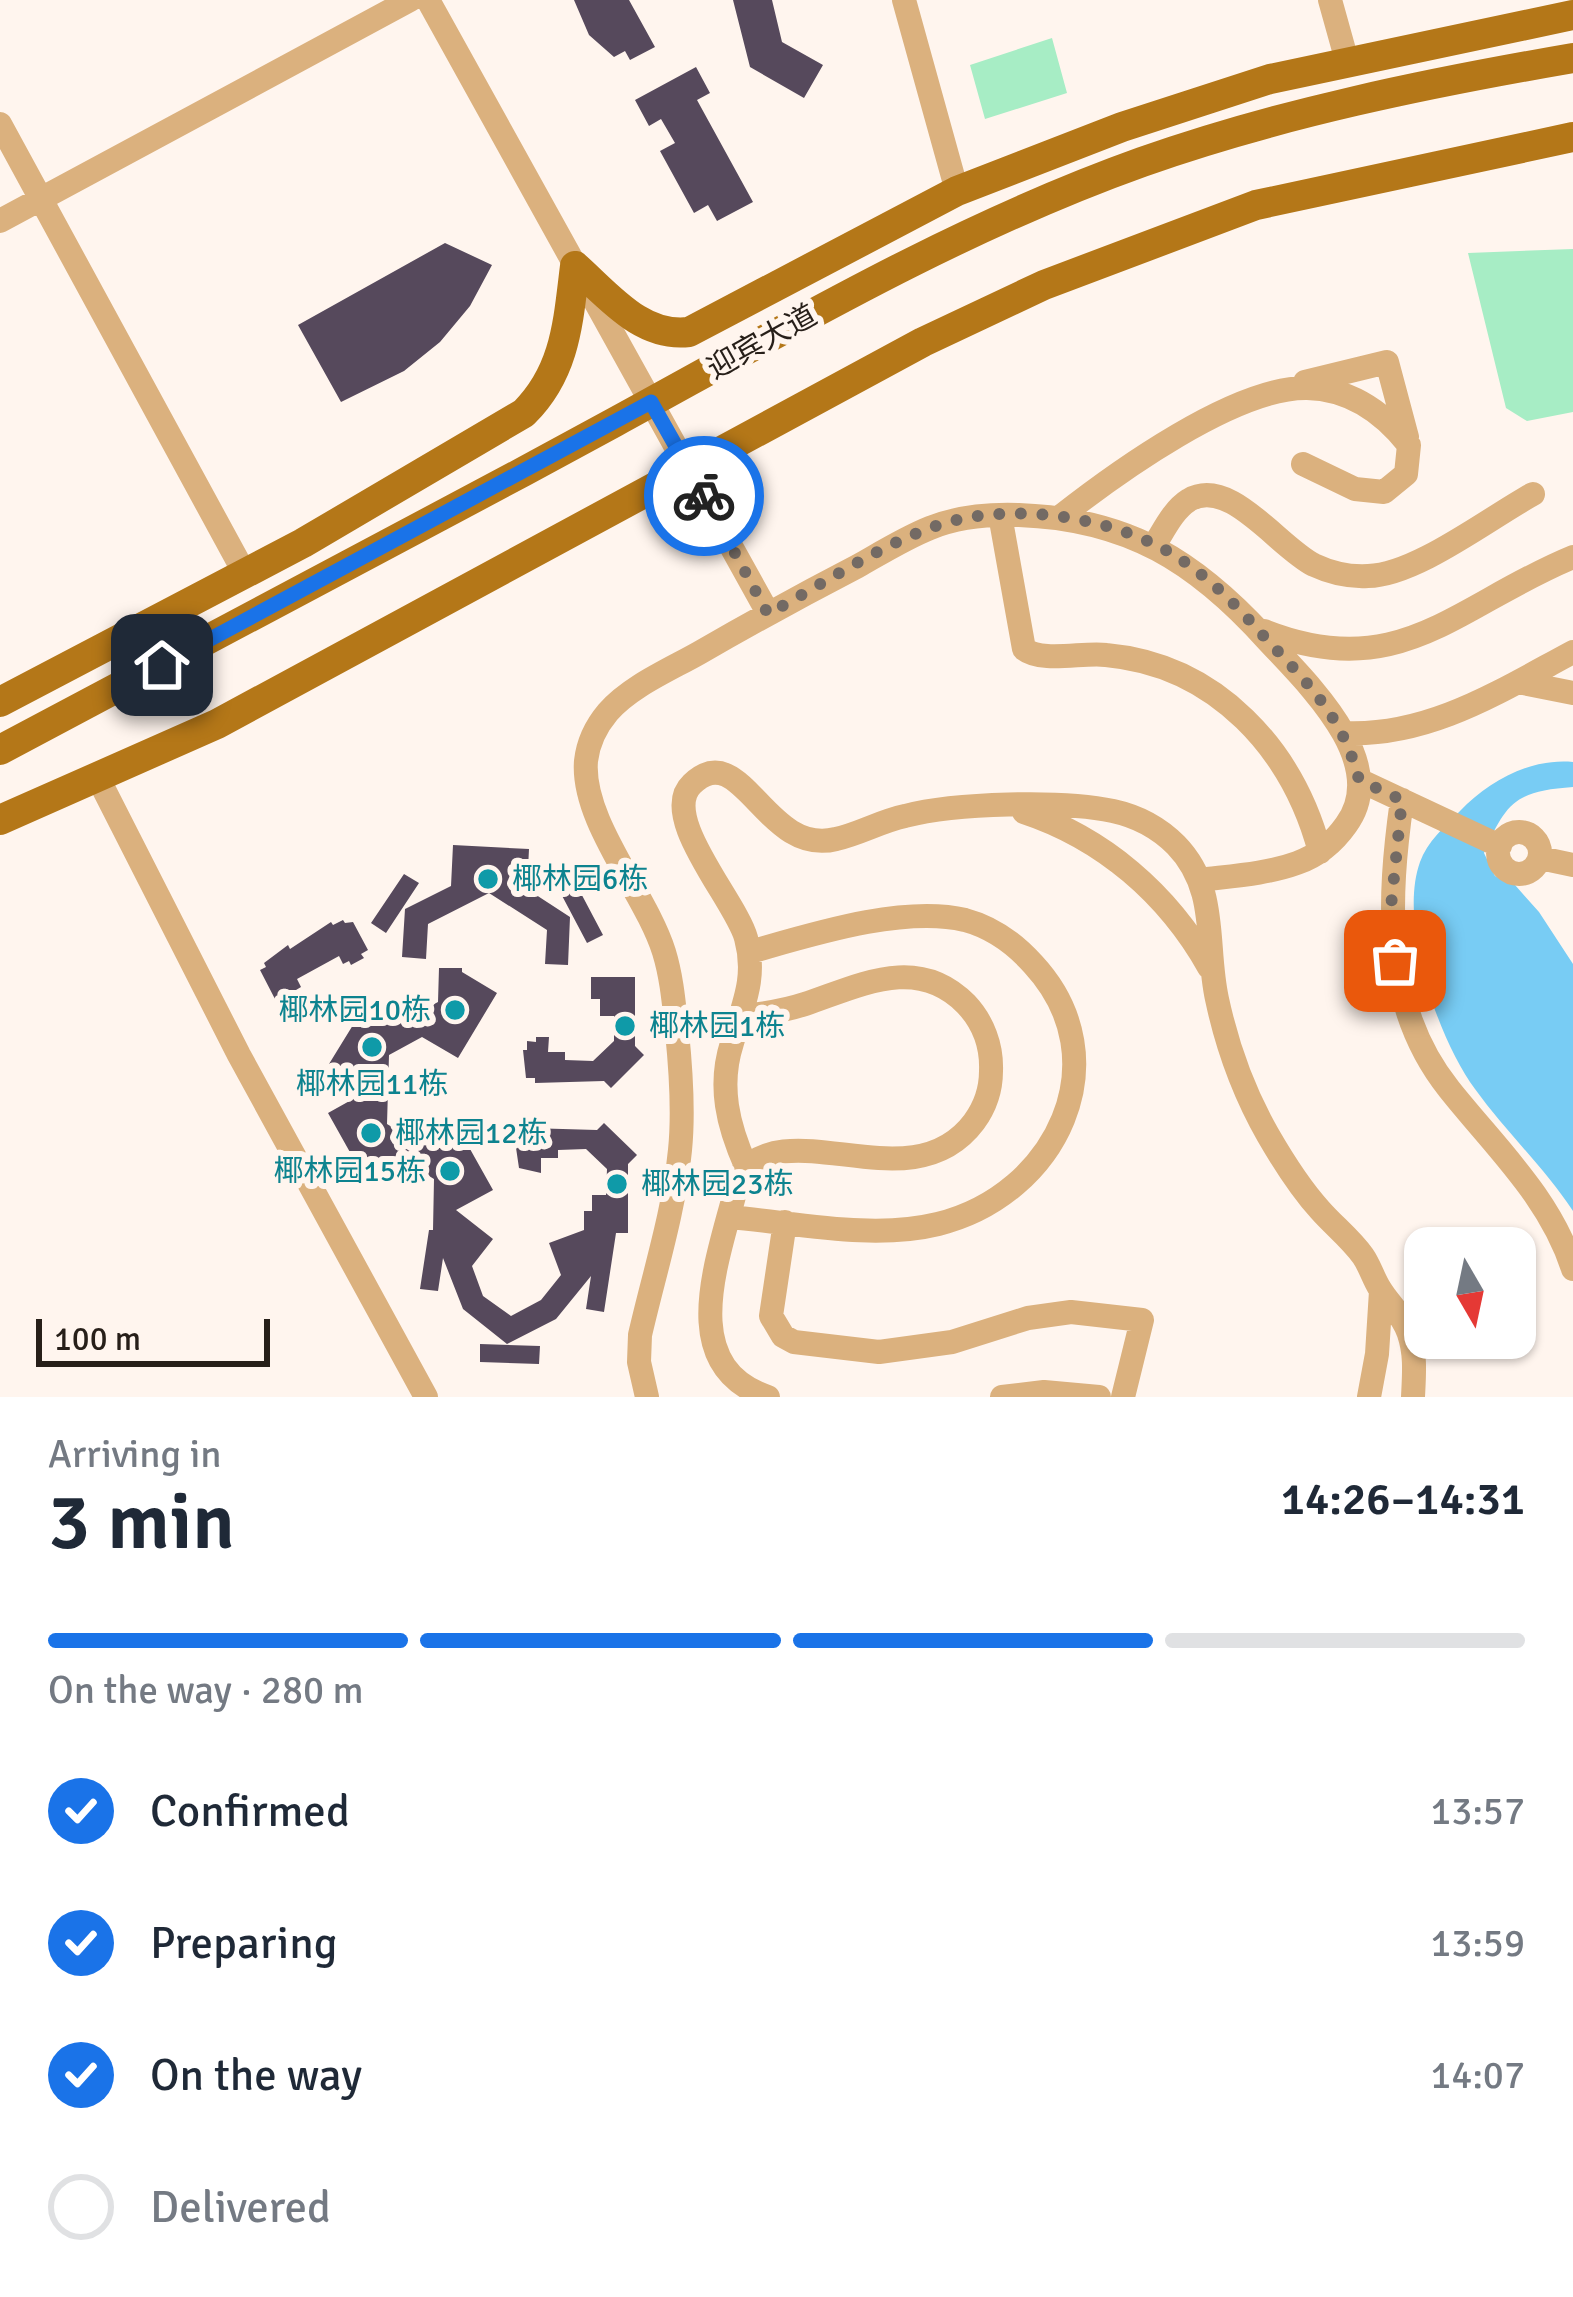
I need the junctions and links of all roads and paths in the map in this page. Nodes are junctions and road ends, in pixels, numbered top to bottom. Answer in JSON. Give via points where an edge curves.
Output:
{"nodes":[{"id":1,"x":410,"y":0,"type":"edge"},
{"id":2,"x":428,"y":0,"type":"edge"},
{"id":3,"x":904,"y":0,"type":"edge"},
{"id":4,"x":1330,"y":0,"type":"edge"},
{"id":5,"x":1573,"y":15,"type":"edge"},
{"id":6,"x":1432,"y":42,"type":"junction"},
{"id":7,"x":1571,"y":57,"type":"edge"},
{"id":8,"x":1347,"y":61,"type":"junction"},
{"id":9,"x":1504,"y":71,"type":"junction"},
{"id":10,"x":1270,"y":79,"type":"junction"},
{"id":11,"x":0,"y":124,"type":"edge"},
{"id":12,"x":1217,"y":137,"type":"junction"},
{"id":13,"x":1573,"y":137,"type":"edge"},
{"id":14,"x":957,"y":192,"type":"junction"},
{"id":15,"x":40,"y":199,"type":"junction"},
{"id":16,"x":0,"y":220,"type":"edge"},
{"id":17,"x":929,"y":253,"type":"junction"},
{"id":18,"x":575,"y":266,"type":"junction"},
{"id":19,"x":689,"y":332,"type":"junction"},
{"id":20,"x":780,"y":332,"type":"junction"},
{"id":21,"x":1280,"y":391,"type":"junction"},
{"id":22,"x":651,"y":402,"type":"junction"},
{"id":23,"x":475,"y":444,"type":"junction"},
{"id":24,"x":1409,"y":446,"type":"junction"},
{"id":25,"x":1303,"y":464,"type":"dead end"},
{"id":26,"x":689,"y":470,"type":"junction"},
{"id":27,"x":1534,"y":494,"type":"dead end"},
{"id":28,"x":1000,"y":515,"type":"junction"},
{"id":29,"x":1060,"y":518,"type":"junction"},
{"id":30,"x":419,"y":528,"type":"junction"},
{"id":31,"x":1154,"y":544,"type":"junction"},
{"id":32,"x":1573,"y":557,"type":"edge"},
{"id":33,"x":245,"y":574,"type":"junction"},
{"id":34,"x":768,"y":614,"type":"junction"},
{"id":35,"x":1256,"y":628,"type":"junction"},
{"id":36,"x":1573,"y":652,"type":"edge"},
{"id":37,"x":1518,"y":682,"type":"junction"},
{"id":38,"x":1573,"y":693,"type":"edge"},
{"id":39,"x":0,"y":703,"type":"edge"},
{"id":40,"x":1343,"y":733,"type":"junction"},
{"id":41,"x":0,"y":750,"type":"edge"},
{"id":42,"x":97,"y":776,"type":"junction"},
{"id":43,"x":1359,"y":780,"type":"junction"},
{"id":44,"x":1402,"y":800,"type":"junction"},
{"id":45,"x":1010,"y":807,"type":"junction"},
{"id":46,"x":0,"y":820,"type":"edge"},
{"id":47,"x":1320,"y":852,"type":"junction"},
{"id":48,"x":1573,"y":865,"type":"edge"},
{"id":49,"x":1199,"y":880,"type":"junction"},
{"id":50,"x":750,"y":952,"type":"junction"},
{"id":51,"x":1214,"y":976,"type":"junction"},
{"id":52,"x":742,"y":1016,"type":"junction"},
{"id":53,"x":726,"y":1107,"type":"junction"},
{"id":54,"x":681,"y":1113,"type":"junction"},
{"id":55,"x":746,"y":1166,"type":"junction"},
{"id":56,"x":730,"y":1217,"type":"junction"},
{"id":57,"x":785,"y":1222,"type":"junction"},
{"id":58,"x":1573,"y":1268,"type":"edge"},
{"id":59,"x":1381,"y":1291,"type":"junction"},
{"id":60,"x":426,"y":1397,"type":"edge"},
{"id":61,"x":647,"y":1397,"type":"edge"},
{"id":62,"x":768,"y":1397,"type":"edge"},
{"id":63,"x":1002,"y":1397,"type":"edge"},
{"id":64,"x":1100,"y":1397,"type":"edge"},
{"id":65,"x":1123,"y":1397,"type":"edge"},
{"id":66,"x":1369,"y":1397,"type":"edge"},
{"id":67,"x":1413,"y":1397,"type":"edge"}],
"edges":[{"from":1,"to":15,"type":"street"},
{"from":2,"to":18,"type":"street"},
{"from":3,"to":14,"type":"street"},
{"from":4,"to":8,"type":"street"},
{"from":5,"to":6,"type":"main road"},
{"from":6,"to":8,"type":"main road"},
{"from":6,"to":9,"type":"main road"},
{"from":7,"to":9,"type":"main road","name":"迎宾大道"},
{"from":8,"to":10,"type":"main road"},
{"from":9,"to":12,"type":"main road","name":"迎宾大道"},
{"from":10,"to":12,"type":"main road"},
{"from":10,"to":14,"type":"main road"},
{"from":11,"to":15,"type":"street"},
{"from":12,"to":17,"type":"main road","name":"迎宾大道"},
{"from":13,"to":26,"type":"main road","via":[[1275,201],[1166,236],[923,342]]},
{"from":14,"to":17,"type":"main road"},
{"from":14,"to":19,"type":"main road"},
{"from":15,"to":16,"type":"street"},
{"from":15,"to":33,"type":"street"},
{"from":17,"to":20,"type":"main road","name":"迎宾大道"},
{"from":18,"to":19,"type":"main road","via":[[653,330]]},
{"from":18,"to":22,"type":"street"},
{"from":18,"to":23,"type":"main road","via":[[566,342],[544,393]]},
{"from":19,"to":20,"type":"main road"},
{"from":20,"to":22,"type":"main road","name":"迎宾大道"},
{"from":21,"to":24,"type":"street","via":[[1353,398]]},
{"from":21,"to":24,"type":"street","via":[[1387,362]]},
{"from":21,"to":29,"type":"street","via":[[1165,444]]},
{"from":22,"to":26,"type":"street"},
{"from":22,"to":30,"type":"main road","name":"迎宾大道"},
{"from":23,"to":30,"type":"main road"},
{"from":23,"to":33,"type":"main road"},
{"from":24,"to":25,"type":"street","via":[[1406,474],[1384,492],[1355,489]]},
{"from":26,"to":34,"type":"street"},
{"from":26,"to":42,"type":"main road","via":[[218,724]]},
{"from":27,"to":31,"type":"street","via":[[1414,565],[1374,576],[1312,564],[1239,506],[1207,494],[1178,509]]},
{"from":28,"to":29,"type":"street"},
{"from":28,"to":34,"type":"street","via":[[928,528]]},
{"from":28,"to":47,"type":"street","via":[[1024,649],[1145,662],[1208,689],[1281,759]]},
{"from":29,"to":31,"type":"street"},
{"from":30,"to":41,"type":"main road","name":"迎宾大道"},
{"from":31,"to":35,"type":"street"},
{"from":32,"to":35,"type":"street","via":[[1391,645],[1322,648]]},
{"from":33,"to":39,"type":"main road"},
{"from":34,"to":54,"type":"street","via":[[609,710],[586,761],[599,817],[664,953]]},
{"from":35,"to":40,"type":"street","via":[[1326,703]]},
{"from":36,"to":37,"type":"street"},
{"from":37,"to":38,"type":"street"},
{"from":37,"to":40,"type":"street","via":[[1409,728]]},
{"from":40,"to":43,"type":"street"},
{"from":42,"to":46,"type":"main road"},
{"from":42,"to":60,"type":"street"},
{"from":43,"to":44,"type":"street"},
{"from":43,"to":47,"type":"street","via":[[1353,817]]},
{"from":44,"to":48,"type":"street","via":[[1496,844],[1501,864],[1517,874],[1540,858]]},
{"from":44,"to":58,"type":"street","via":[[1390,916],[1406,1004],[1445,1084],[1548,1211]]},
{"from":45,"to":49,"type":"street","via":[[1136,818],[1176,846]]},
{"from":45,"to":50,"type":"street","via":[[932,810],[817,842],[780,828],[733,777],[694,782],[682,820]]},
{"from":45,"to":51,"type":"street","via":[[1118,861],[1163,902]]},
{"from":47,"to":49,"type":"street","via":[[1270,870]]},
{"from":49,"to":51,"type":"street","via":[[1210,911]]},
{"from":50,"to":52,"type":"street"},
{"from":50,"to":57,"type":"street","via":[[880,921],[964,920],[1022,951],[1053,990],[1071,1036],[1075,1068],[1060,1132],[997,1198],[911,1229]]},
{"from":51,"to":59,"type":"street","via":[[1228,1042],[1266,1131]]},
{"from":52,"to":53,"type":"street","via":[[725,1076]]},
{"from":52,"to":55,"type":"street","via":[[882,977],[921,978],[970,1008],[992,1060],[978,1115],[935,1153],[897,1160],[769,1153]]},
{"from":53,"to":54,"type":"street"},
{"from":53,"to":55,"type":"street"},
{"from":54,"to":61,"type":"street","via":[[676,1181],[640,1335]]},
{"from":55,"to":56,"type":"street"},
{"from":56,"to":57,"type":"street"},
{"from":56,"to":62,"type":"street","via":[[710,1337],[733,1378]]},
{"from":57,"to":65,"type":"street","via":[[771,1316],[794,1342],[916,1349],[1028,1318],[1114,1314],[1142,1320]]},
{"from":59,"to":66,"type":"street"},
{"from":59,"to":67,"type":"street","via":[[1410,1336]]},
{"from":63,"to":64,"type":"street"}]}
